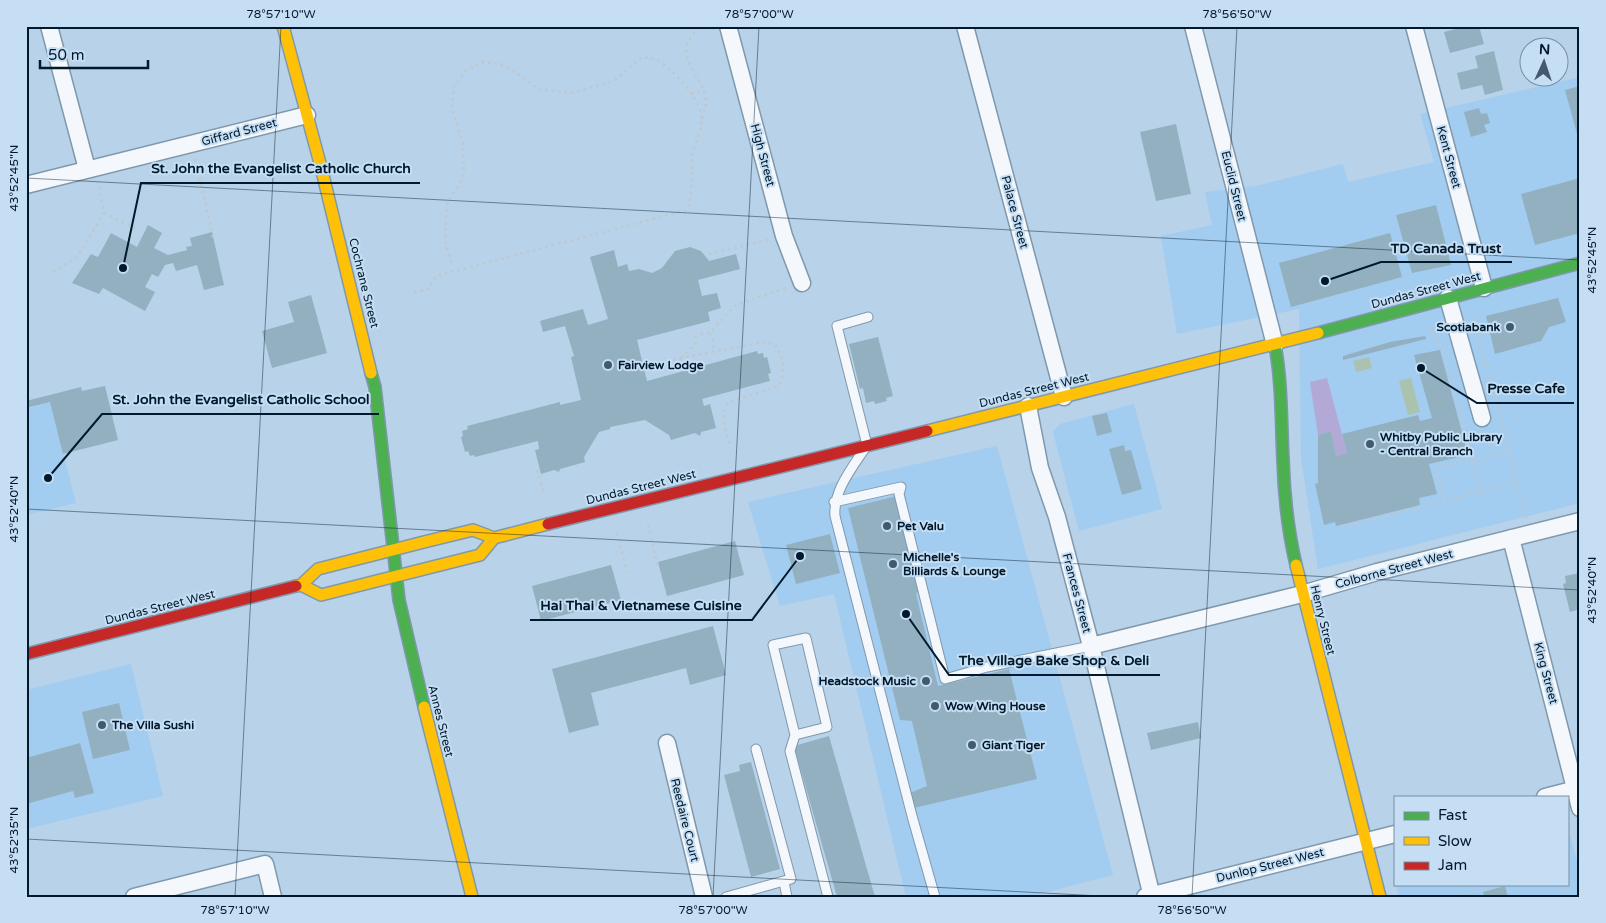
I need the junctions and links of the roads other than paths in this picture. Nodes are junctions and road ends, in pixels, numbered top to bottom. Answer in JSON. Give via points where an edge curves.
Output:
{"nodes":[{"id":1,"x":49,"y":26,"type":"edge"},
{"id":2,"x":283,"y":26,"type":"edge"},
{"id":3,"x":728,"y":26,"type":"edge"},
{"id":4,"x":965,"y":26,"type":"edge"},
{"id":5,"x":1193,"y":26,"type":"edge"},
{"id":6,"x":1414,"y":26,"type":"edge"},
{"id":7,"x":307,"y":115,"type":"junction"},
{"id":8,"x":92,"y":173,"type":"junction"},
{"id":9,"x":26,"y":185,"type":"edge"},
{"id":10,"x":1580,"y":263,"type":"edge"},
{"id":11,"x":802,"y":283,"type":"road end"},
{"id":12,"x":1484,"y":288,"type":"junction"},
{"id":13,"x":1448,"y":298,"type":"junction"},
{"id":14,"x":868,"y":317,"type":"dead end"},
{"id":15,"x":1275,"y":345,"type":"junction"},
{"id":16,"x":1064,"y":397,"type":"junction"},
{"id":17,"x":1028,"y":406,"type":"junction"},
{"id":18,"x":1482,"y":418,"type":"road end"},
{"id":19,"x":867,"y":445,"type":"junction"},
{"id":20,"x":834,"y":502,"type":"junction"},
{"id":21,"x":1580,"y":521,"type":"edge"},
{"id":22,"x":494,"y":538,"type":"junction"},
{"id":23,"x":1511,"y":538,"type":"junction"},
{"id":24,"x":392,"y":550,"type":"junction"},
{"id":25,"x":395,"y":576,"type":"junction"},
{"id":26,"x":301,"y":585,"type":"junction"},
{"id":27,"x":1302,"y":594,"type":"junction"},
{"id":28,"x":1091,"y":646,"type":"junction"},
{"id":29,"x":26,"y":654,"type":"edge"},
{"id":30,"x":795,"y":735,"type":"junction"},
{"id":31,"x":667,"y":743,"type":"dead end"},
{"id":32,"x":756,"y":749,"type":"dead end"},
{"id":33,"x":1577,"y":789,"type":"edge"},
{"id":34,"x":1548,"y":796,"type":"edge"},
{"id":35,"x":1580,"y":808,"type":"edge"},
{"id":36,"x":1394,"y":834,"type":"edge"},
{"id":37,"x":1366,"y":841,"type":"junction"},
{"id":38,"x":784,"y":882,"type":"junction"},
{"id":39,"x":1150,"y":896,"type":"edge"},
{"id":40,"x":134,"y":897,"type":"edge"},
{"id":41,"x":273,"y":897,"type":"edge"},
{"id":42,"x":472,"y":897,"type":"edge"},
{"id":43,"x":704,"y":897,"type":"edge"},
{"id":44,"x":726,"y":897,"type":"edge"},
{"id":45,"x":788,"y":897,"type":"edge"},
{"id":46,"x":828,"y":897,"type":"edge"},
{"id":47,"x":935,"y":897,"type":"edge"},
{"id":48,"x":1380,"y":897,"type":"edge"}],
"edges":[{"from":1,"to":8,"type":"street"},
{"from":2,"to":7,"type":"main road","name":"Cochrane Street"},
{"from":3,"to":11,"type":"street","name":"High Street","via":[[784,236]]},
{"from":4,"to":16,"type":"street","name":"Palace Street"},
{"from":5,"to":15,"type":"street","name":"Euclid Street"},
{"from":6,"to":12,"type":"street","name":"Kent Street"},
{"from":7,"to":8,"type":"street","name":"Giffard Street"},
{"from":7,"to":24,"type":"main road","name":"Cochrane Street","via":[[375,387]]},
{"from":8,"to":9,"type":"street","name":"Giffard Street"},
{"from":10,"to":12,"type":"main road","name":"Dundas Street West"},
{"from":12,"to":13,"type":"main road","name":"Dundas Street West"},
{"from":13,"to":15,"type":"main road","name":"Dundas Street West"},
{"from":13,"to":18,"type":"street"},
{"from":14,"to":19,"type":"lane","via":[[837,326]]},
{"from":15,"to":16,"type":"main road","name":"Dundas Street West"},
{"from":15,"to":27,"type":"main road","name":"Henry Street","via":[[1281,376],[1283,461],[1290,538]]},
{"from":16,"to":17,"type":"main road","name":"Dundas Street West"},
{"from":17,"to":19,"type":"main road","name":"Dundas Street West"},
{"from":17,"to":28,"type":"street","name":"Frances Street","via":[[1040,468],[1057,517]]},
{"from":19,"to":20,"type":"lane"},
{"from":19,"to":22,"type":"main road","name":"Dundas Street West"},
{"from":20,"to":28,"type":"lane","via":[[901,487],[899,494],[945,679]]},
{"from":20,"to":47,"type":"lane"},
{"from":21,"to":23,"type":"street","name":"Colborne Street West"},
{"from":22,"to":24,"type":"main road","name":"Dundas Street West","via":[[473,530]]},
{"from":22,"to":25,"type":"main road","via":[[480,555]]},
{"from":23,"to":27,"type":"street","name":"Colborne Street West"},
{"from":23,"to":33,"type":"street","name":"King Street"},
{"from":24,"to":25,"type":"main road","name":"Annes Street"},
{"from":24,"to":26,"type":"main road","name":"Dundas Street West","via":[[318,569]]},
{"from":25,"to":26,"type":"main road","via":[[321,595]]},
{"from":25,"to":42,"type":"main road","name":"Annes Street","via":[[430,735]]},
{"from":26,"to":29,"type":"main road","name":"Dundas Street West"},
{"from":27,"to":28,"type":"street","name":"Colborne Street West"},
{"from":27,"to":37,"type":"main road","name":"Henry Street"},
{"from":28,"to":39,"type":"street","name":"Frances Street"},
{"from":30,"to":30,"type":"lane","via":[[827,727],[806,638],[773,645]]},
{"from":30,"to":46,"type":"lane","via":[[790,751]]},
{"from":31,"to":43,"type":"street","name":"Reedaire Court"},
{"from":32,"to":38,"type":"lane","via":[[791,879]]},
{"from":33,"to":34,"type":"street"},
{"from":33,"to":35,"type":"street","name":"King Street"},
{"from":36,"to":37,"type":"street","name":"Dunlop Street West"},
{"from":37,"to":39,"type":"street","name":"Dunlop Street West"},
{"from":37,"to":48,"type":"main road","name":"Henry Street"},
{"from":38,"to":44,"type":"lane"},
{"from":38,"to":45,"type":"lane"},
{"from":40,"to":41,"type":"street","via":[[265,864]]}]}
